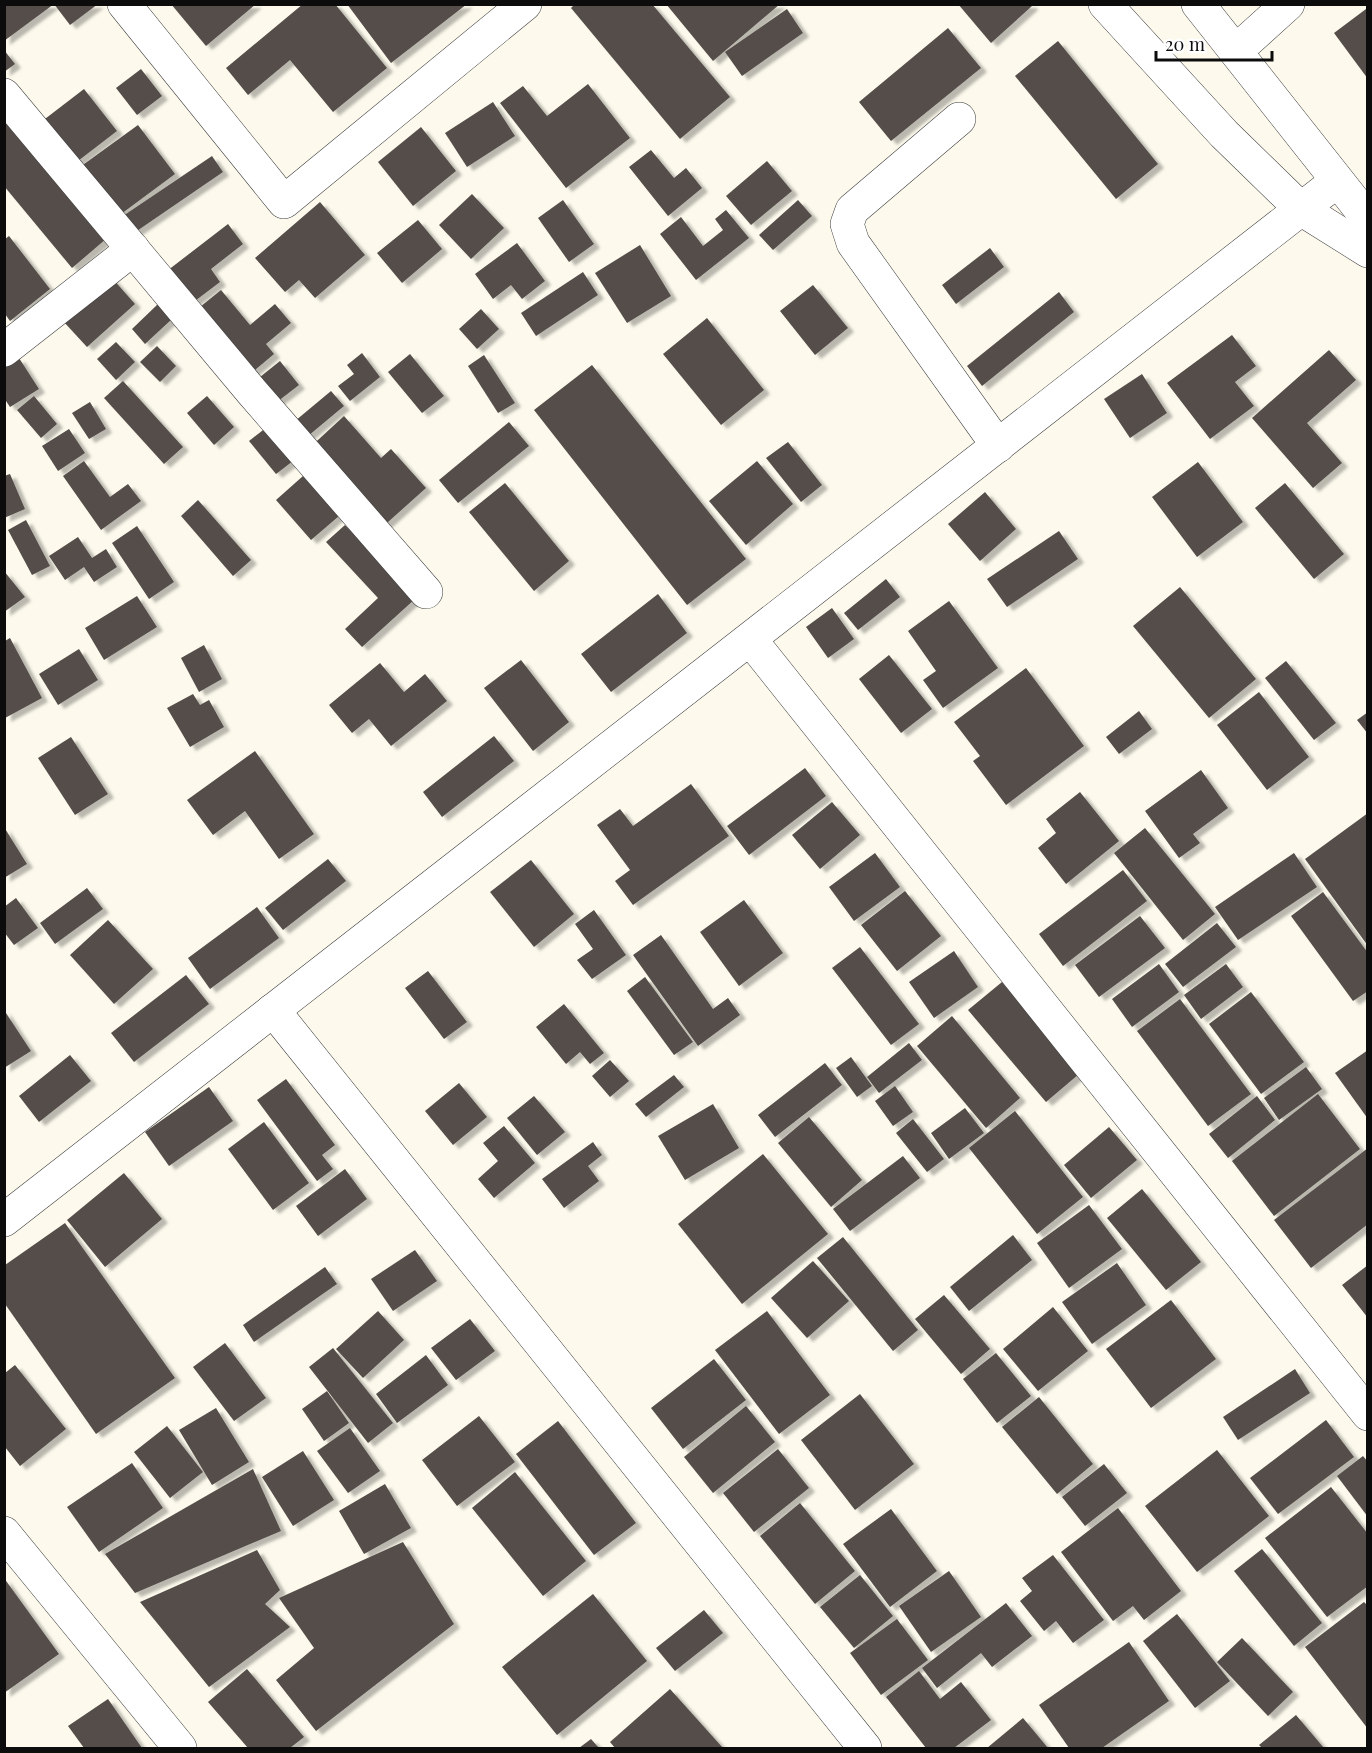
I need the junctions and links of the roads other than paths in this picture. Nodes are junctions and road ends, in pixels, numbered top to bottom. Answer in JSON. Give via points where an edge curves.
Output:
{"nodes":[{"id":1,"x":124,"y":4,"type":"edge"},
{"id":2,"x":525,"y":4,"type":"edge"},
{"id":3,"x":1105,"y":4,"type":"edge"},
{"id":4,"x":1198,"y":4,"type":"edge"},
{"id":5,"x":1288,"y":4,"type":"edge"},
{"id":6,"x":1236,"y":51,"type":"junction"},
{"id":7,"x":4,"y":96,"type":"edge"},
{"id":8,"x":959,"y":119,"type":"dead end"},
{"id":9,"x":1337,"y":181,"type":"junction"},
{"id":10,"x":1301,"y":209,"type":"junction"},
{"id":11,"x":1368,"y":219,"type":"edge"},
{"id":12,"x":133,"y":249,"type":"junction"},
{"id":13,"x":1368,"y":250,"type":"edge"},
{"id":14,"x":4,"y":350,"type":"edge"},
{"id":15,"x":998,"y":446,"type":"junction"},
{"id":16,"x":426,"y":592,"type":"dead end"},
{"id":17,"x":750,"y":639,"type":"junction"},
{"id":18,"x":273,"y":1010,"type":"junction"},
{"id":19,"x":4,"y":1220,"type":"edge"},
{"id":20,"x":1368,"y":1414,"type":"edge"},
{"id":21,"x":4,"y":1533,"type":"edge"},
{"id":22,"x":180,"y":1749,"type":"edge"},
{"id":23,"x":865,"y":1749,"type":"edge"}],
"edges":[{"from":1,"to":2,"type":"street","via":[[284,202]]},
{"from":3,"to":10,"type":"street","via":[[1224,134]]},
{"from":4,"to":6,"type":"street"},
{"from":5,"to":6,"type":"street"},
{"from":6,"to":9,"type":"street"},
{"from":7,"to":12,"type":"street"},
{"from":8,"to":15,"type":"street","via":[[852,210],[847,224],[853,243]]},
{"from":9,"to":10,"type":"street"},
{"from":9,"to":11,"type":"street"},
{"from":10,"to":13,"type":"street"},
{"from":10,"to":15,"type":"street"},
{"from":12,"to":14,"type":"street"},
{"from":12,"to":16,"type":"street"},
{"from":15,"to":17,"type":"street"},
{"from":17,"to":18,"type":"street"},
{"from":17,"to":20,"type":"street"},
{"from":18,"to":19,"type":"street"},
{"from":18,"to":23,"type":"street"},
{"from":21,"to":22,"type":"street"}]}
